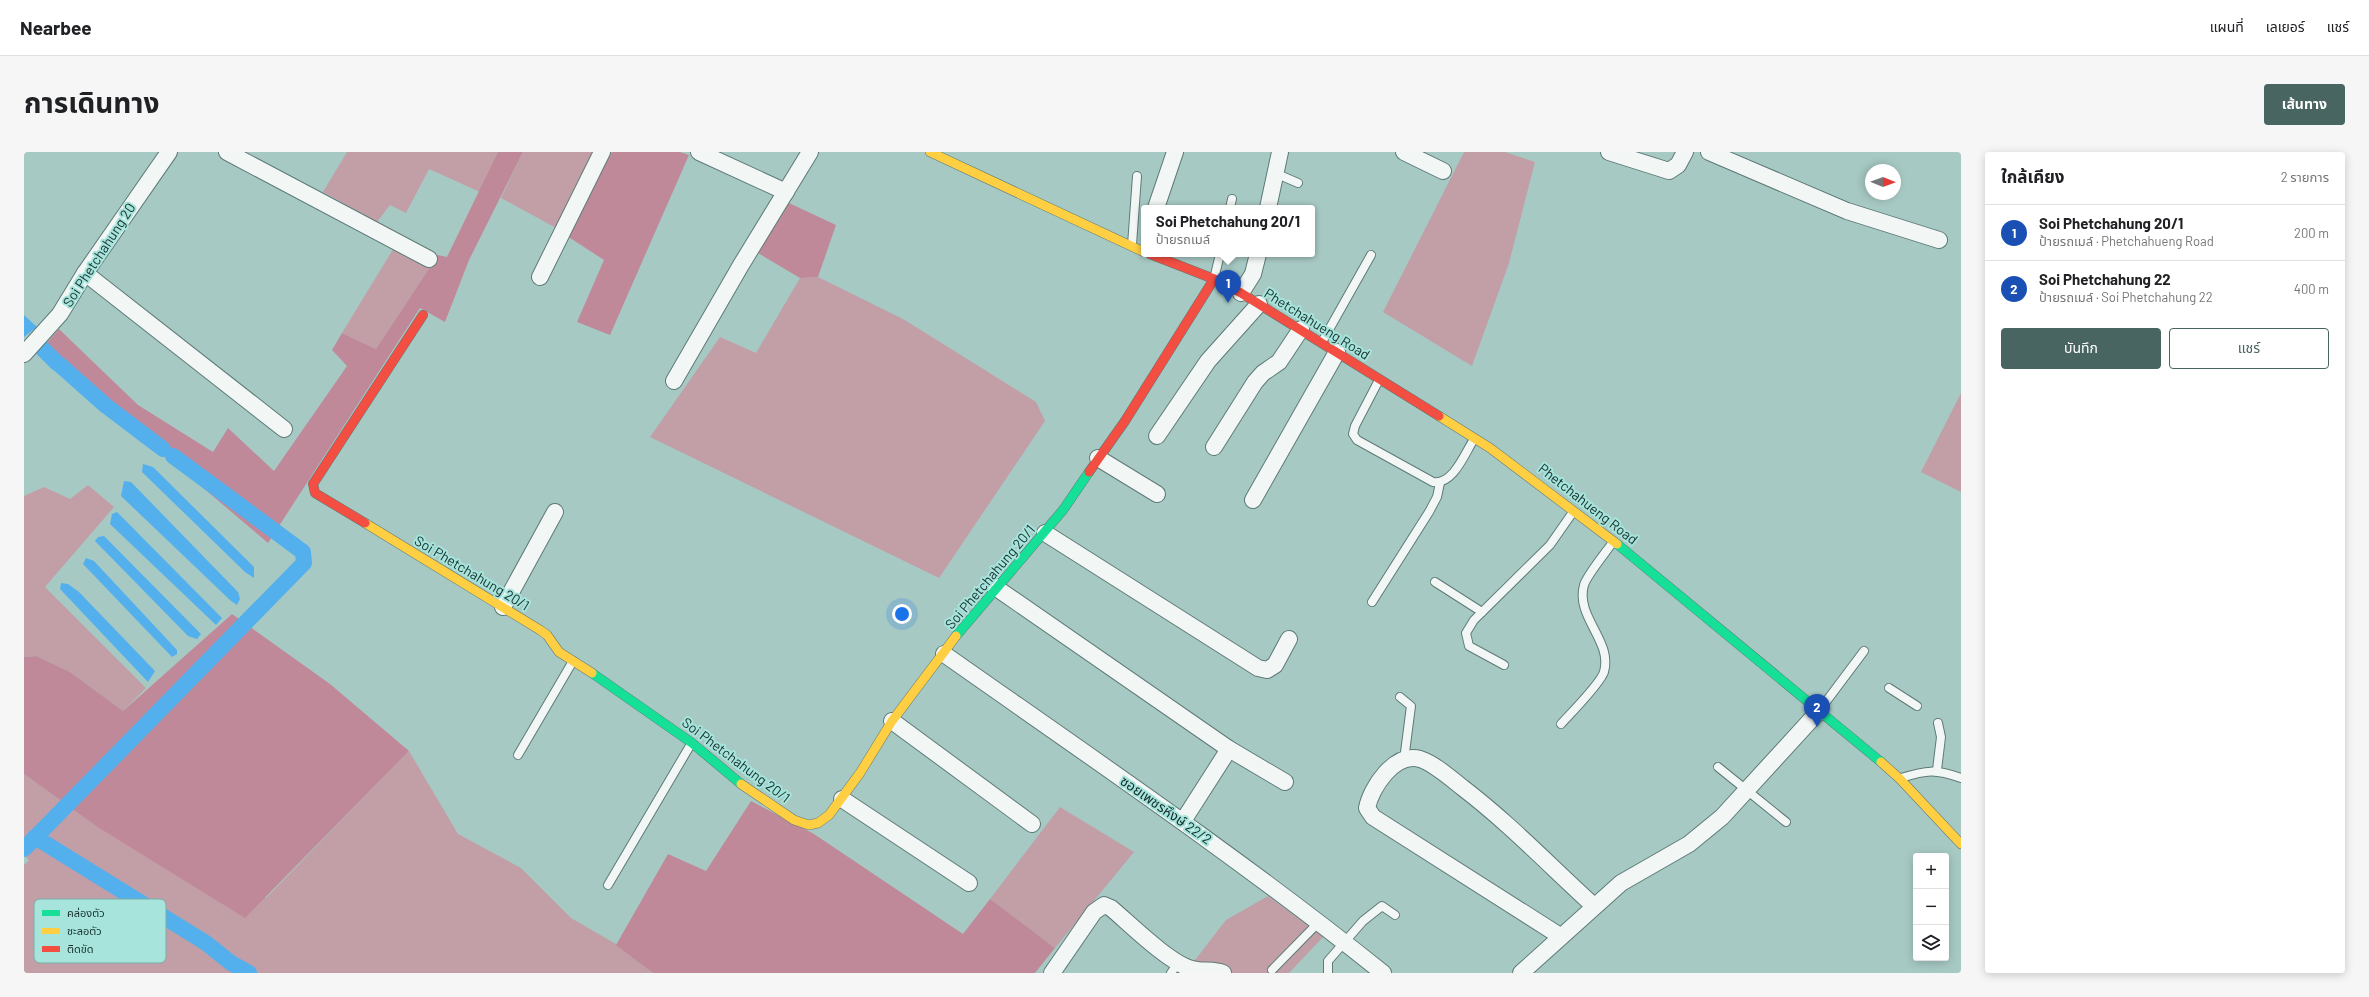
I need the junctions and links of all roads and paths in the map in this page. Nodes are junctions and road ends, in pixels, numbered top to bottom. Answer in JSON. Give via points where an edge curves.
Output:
{"nodes":[{"id":1,"x":169,"y":152,"type":"edge"},
{"id":2,"x":227,"y":152,"type":"edge"},
{"id":3,"x":602,"y":152,"type":"edge"},
{"id":4,"x":699,"y":152,"type":"edge"},
{"id":5,"x":810,"y":152,"type":"edge"},
{"id":6,"x":930,"y":152,"type":"edge"},
{"id":7,"x":1175,"y":152,"type":"edge"},
{"id":8,"x":1280,"y":152,"type":"edge"},
{"id":9,"x":1404,"y":152,"type":"edge"},
{"id":10,"x":1609,"y":152,"type":"edge"},
{"id":11,"x":1684,"y":152,"type":"edge"},
{"id":12,"x":1709,"y":152,"type":"edge"},
{"id":13,"x":1443,"y":171,"type":"dead end"},
{"id":14,"x":1275,"y":173,"type":"junction"},
{"id":15,"x":1137,"y":176,"type":"dead end"},
{"id":16,"x":1298,"y":183,"type":"dead end"},
{"id":17,"x":786,"y":192,"type":"junction"},
{"id":18,"x":1232,"y":199,"type":"dead end"},
{"id":19,"x":1157,"y":205,"type":"edge"},
{"id":20,"x":1231,"y":205,"type":"edge"},
{"id":21,"x":1269,"y":205,"type":"edge"},
{"id":22,"x":1141,"y":235,"type":"edge"},
{"id":23,"x":1939,"y":240,"type":"dead end"},
{"id":24,"x":1141,"y":250,"type":"edge"},
{"id":25,"x":1371,"y":255,"type":"dead end"},
{"id":26,"x":1159,"y":257,"type":"edge"},
{"id":27,"x":1219,"y":257,"type":"edge"},
{"id":28,"x":1257,"y":257,"type":"edge"},
{"id":29,"x":429,"y":259,"type":"dead end"},
{"id":30,"x":85,"y":273,"type":"junction"},
{"id":31,"x":540,"y":277,"type":"dead end"},
{"id":32,"x":1214,"y":279,"type":"junction"},
{"id":33,"x":1241,"y":293,"type":"junction"},
{"id":34,"x":1259,"y":304,"type":"junction"},
{"id":35,"x":423,"y":315,"type":"dead end"},
{"id":36,"x":1301,"y":329,"type":"junction"},
{"id":37,"x":1321,"y":342,"type":"junction"},
{"id":38,"x":1337,"y":352,"type":"junction"},
{"id":39,"x":24,"y":354,"type":"edge"},
{"id":40,"x":1380,"y":379,"type":"junction"},
{"id":41,"x":674,"y":381,"type":"dead end"},
{"id":42,"x":284,"y":429,"type":"dead end"},
{"id":43,"x":1157,"y":436,"type":"dead end"},
{"id":44,"x":1475,"y":438,"type":"junction"},
{"id":45,"x":1214,"y":447,"type":"dead end"},
{"id":46,"x":1098,"y":458,"type":"junction"},
{"id":47,"x":1440,"y":483,"type":"junction"},
{"id":48,"x":1157,"y":494,"type":"dead end"},
{"id":49,"x":1253,"y":500,"type":"dead end"},
{"id":50,"x":1574,"y":511,"type":"junction"},
{"id":51,"x":555,"y":512,"type":"dead end"},
{"id":52,"x":1045,"y":533,"type":"junction"},
{"id":53,"x":1613,"y":541,"type":"junction"},
{"id":54,"x":1435,"y":582,"type":"dead end"},
{"id":55,"x":995,"y":587,"type":"junction"},
{"id":56,"x":1372,"y":602,"type":"dead end"},
{"id":57,"x":503,"y":607,"type":"junction"},
{"id":58,"x":1482,"y":612,"type":"junction"},
{"id":59,"x":1289,"y":639,"type":"dead end"},
{"id":60,"x":1864,"y":651,"type":"dead end"},
{"id":61,"x":944,"y":654,"type":"junction"},
{"id":62,"x":574,"y":660,"type":"junction"},
{"id":63,"x":1504,"y":664,"type":"dead end"},
{"id":64,"x":1889,"y":688,"type":"dead end"},
{"id":65,"x":1400,"y":697,"type":"dead end"},
{"id":66,"x":1917,"y":706,"type":"dead end"},
{"id":67,"x":1819,"y":711,"type":"junction"},
{"id":68,"x":892,"y":721,"type":"junction"},
{"id":69,"x":1938,"y":723,"type":"dead end"},
{"id":70,"x":1561,"y":724,"type":"dead end"},
{"id":71,"x":692,"y":743,"type":"junction"},
{"id":72,"x":1229,"y":748,"type":"junction"},
{"id":73,"x":518,"y":755,"type":"dead end"},
{"id":74,"x":1404,"y":760,"type":"junction"},
{"id":75,"x":1718,"y":767,"type":"dead end"},
{"id":76,"x":1937,"y":770,"type":"junction"},
{"id":77,"x":1961,"y":778,"type":"edge"},
{"id":78,"x":1900,"y":779,"type":"junction"},
{"id":79,"x":1285,"y":782,"type":"dead end"},
{"id":80,"x":1746,"y":790,"type":"junction"},
{"id":81,"x":842,"y":799,"type":"junction"},
{"id":82,"x":1183,"y":821,"type":"junction"},
{"id":83,"x":1786,"y":822,"type":"dead end"},
{"id":84,"x":1032,"y":824,"type":"dead end"},
{"id":85,"x":1961,"y":844,"type":"edge"},
{"id":86,"x":969,"y":883,"type":"dead end"},
{"id":87,"x":608,"y":885,"type":"dead end"},
{"id":88,"x":1594,"y":906,"type":"junction"},
{"id":89,"x":1395,"y":915,"type":"dead end"},
{"id":90,"x":1319,"y":922,"type":"junction"},
{"id":91,"x":1560,"y":936,"type":"junction"},
{"id":92,"x":1344,"y":942,"type":"junction"},
{"id":93,"x":1174,"y":968,"type":"edge"},
{"id":94,"x":1272,"y":970,"type":"dead end"},
{"id":95,"x":1529,"y":970,"type":"edge"},
{"id":96,"x":1052,"y":973,"type":"edge"},
{"id":97,"x":1223,"y":973,"type":"edge"},
{"id":98,"x":1328,"y":973,"type":"edge"},
{"id":99,"x":1383,"y":973,"type":"edge"}],
"edges":[{"from":1,"to":30,"type":"street","name":"Soi Phetchahung 20"},
{"from":2,"to":29,"type":"street"},
{"from":3,"to":31,"type":"street"},
{"from":4,"to":17,"type":"street"},
{"from":5,"to":17,"type":"street"},
{"from":6,"to":24,"type":"street","name":"Phetchahueng Road"},
{"from":7,"to":19,"type":"street"},
{"from":8,"to":14,"type":"street"},
{"from":9,"to":13,"type":"street"},
{"from":10,"to":11,"type":"street","via":[[1669,171],[1678,165]]},
{"from":12,"to":23,"type":"street","via":[[1847,210]]},
{"from":14,"to":16,"type":"lane"},
{"from":14,"to":21,"type":"street"},
{"from":15,"to":22,"type":"lane"},
{"from":17,"to":41,"type":"street"},
{"from":18,"to":20,"type":"lane"},
{"from":25,"to":37,"type":"lane"},
{"from":26,"to":32,"type":"street","name":"Phetchahueng Road"},
{"from":27,"to":32,"type":"lane"},
{"from":28,"to":33,"type":"street","via":[[1253,274]]},
{"from":30,"to":39,"type":"street","name":"Soi Phetchahung 20","via":[[60,314]]},
{"from":30,"to":42,"type":"street"},
{"from":32,"to":33,"type":"street","name":"Phetchahueng Road"},
{"from":32,"to":46,"type":"street","name":"Soi Phetchahung 20/1","via":[[1125,421]]},
{"from":33,"to":34,"type":"street","name":"Phetchahueng Road"},
{"from":34,"to":36,"type":"street","name":"Phetchahueng Road"},
{"from":34,"to":43,"type":"street","via":[[1208,361]]},
{"from":35,"to":57,"type":"street","name":"Soi Phetchahung 20/1","via":[[313,484],[314,493]]},
{"from":36,"to":37,"type":"street","name":"Phetchahueng Road"},
{"from":36,"to":45,"type":"street","via":[[1279,362],[1255,382]]},
{"from":37,"to":38,"type":"street","name":"Phetchahueng Road"},
{"from":38,"to":40,"type":"street","name":"Phetchahueng Road"},
{"from":38,"to":49,"type":"street"},
{"from":40,"to":44,"type":"street","name":"Phetchahueng Road"},
{"from":40,"to":47,"type":"lane","via":[[1353,434],[1357,440],[1433,482]]},
{"from":44,"to":47,"type":"lane","via":[[1448,479]]},
{"from":44,"to":50,"type":"street","name":"Phetchahueng Road"},
{"from":46,"to":48,"type":"street"},
{"from":46,"to":52,"type":"street","name":"Soi Phetchahung 20/1","via":[[1064,510]]},
{"from":47,"to":56,"type":"lane","via":[[1437,497],[1429,512]]},
{"from":50,"to":53,"type":"street","name":"Phetchahueng Road"},
{"from":50,"to":58,"type":"lane","via":[[1550,545]]},
{"from":51,"to":57,"type":"street"},
{"from":52,"to":55,"type":"street","name":"Soi Phetchahung 20/1"},
{"from":52,"to":59,"type":"street","via":[[1258,668],[1267,670],[1275,665]]},
{"from":53,"to":67,"type":"street","name":"Phetchahueng Road"},
{"from":53,"to":70,"type":"lane","via":[[1584,585],[1588,620],[1604,654],[1604,672]]},
{"from":54,"to":58,"type":"lane"},
{"from":55,"to":61,"type":"street","name":"Soi Phetchahung 20/1"},
{"from":55,"to":72,"type":"street"},
{"from":57,"to":62,"type":"street","name":"Soi Phetchahung 20/1","via":[[547,635],[559,652]]},
{"from":58,"to":63,"type":"lane","via":[[1466,633],[1469,646]]},
{"from":60,"to":67,"type":"lane"},
{"from":61,"to":68,"type":"street","name":"Soi Phetchahung 20/1"},
{"from":61,"to":82,"type":"street","name":"ซอยเพชรหึงษ์ 22/2"},
{"from":62,"to":71,"type":"street","name":"Soi Phetchahung 20/1"},
{"from":62,"to":73,"type":"lane"},
{"from":64,"to":66,"type":"lane"},
{"from":65,"to":74,"type":"lane","via":[[1412,706]]},
{"from":67,"to":78,"type":"street","name":"Phetchahueng Road"},
{"from":67,"to":80,"type":"street"},
{"from":68,"to":81,"type":"street","name":"Soi Phetchahung 20/1"},
{"from":68,"to":84,"type":"street"},
{"from":69,"to":76,"type":"lane","via":[[1941,737]]},
{"from":71,"to":81,"type":"street","name":"Soi Phetchahung 20/1","via":[[740,783],[794,820],[809,825],[818,823],[829,815]]},
{"from":71,"to":87,"type":"lane"},
{"from":72,"to":79,"type":"street"},
{"from":72,"to":82,"type":"street"},
{"from":74,"to":88,"type":"street","via":[[1419,759],[1443,772],[1499,816]]},
{"from":74,"to":91,"type":"street","via":[[1394,765],[1370,794],[1367,808],[1373,817]]},
{"from":75,"to":80,"type":"lane"},
{"from":76,"to":77,"type":"lane"},
{"from":76,"to":78,"type":"lane","via":[[1922,771]]},
{"from":78,"to":85,"type":"street","name":"Phetchahueng Road"},
{"from":80,"to":83,"type":"lane"},
{"from":80,"to":88,"type":"street","via":[[1722,817],[1689,844],[1620,883]]},
{"from":81,"to":86,"type":"street"},
{"from":82,"to":90,"type":"street","name":"ซอยเพชรหึงษ์ 22/2"},
{"from":88,"to":91,"type":"street"},
{"from":89,"to":92,"type":"lane","via":[[1387,907],[1378,908]]},
{"from":90,"to":92,"type":"street","name":"ซอยเพชรหึงษ์ 22/2"},
{"from":90,"to":94,"type":"lane"},
{"from":91,"to":95,"type":"street"},
{"from":92,"to":98,"type":"lane","via":[[1328,961]]},
{"from":92,"to":99,"type":"street","name":"ซอยเพชรหึงษ์ 22/2"},
{"from":93,"to":96,"type":"street","via":[[1111,908],[1104,905],[1094,912]]},
{"from":93,"to":97,"type":"street"}]}
